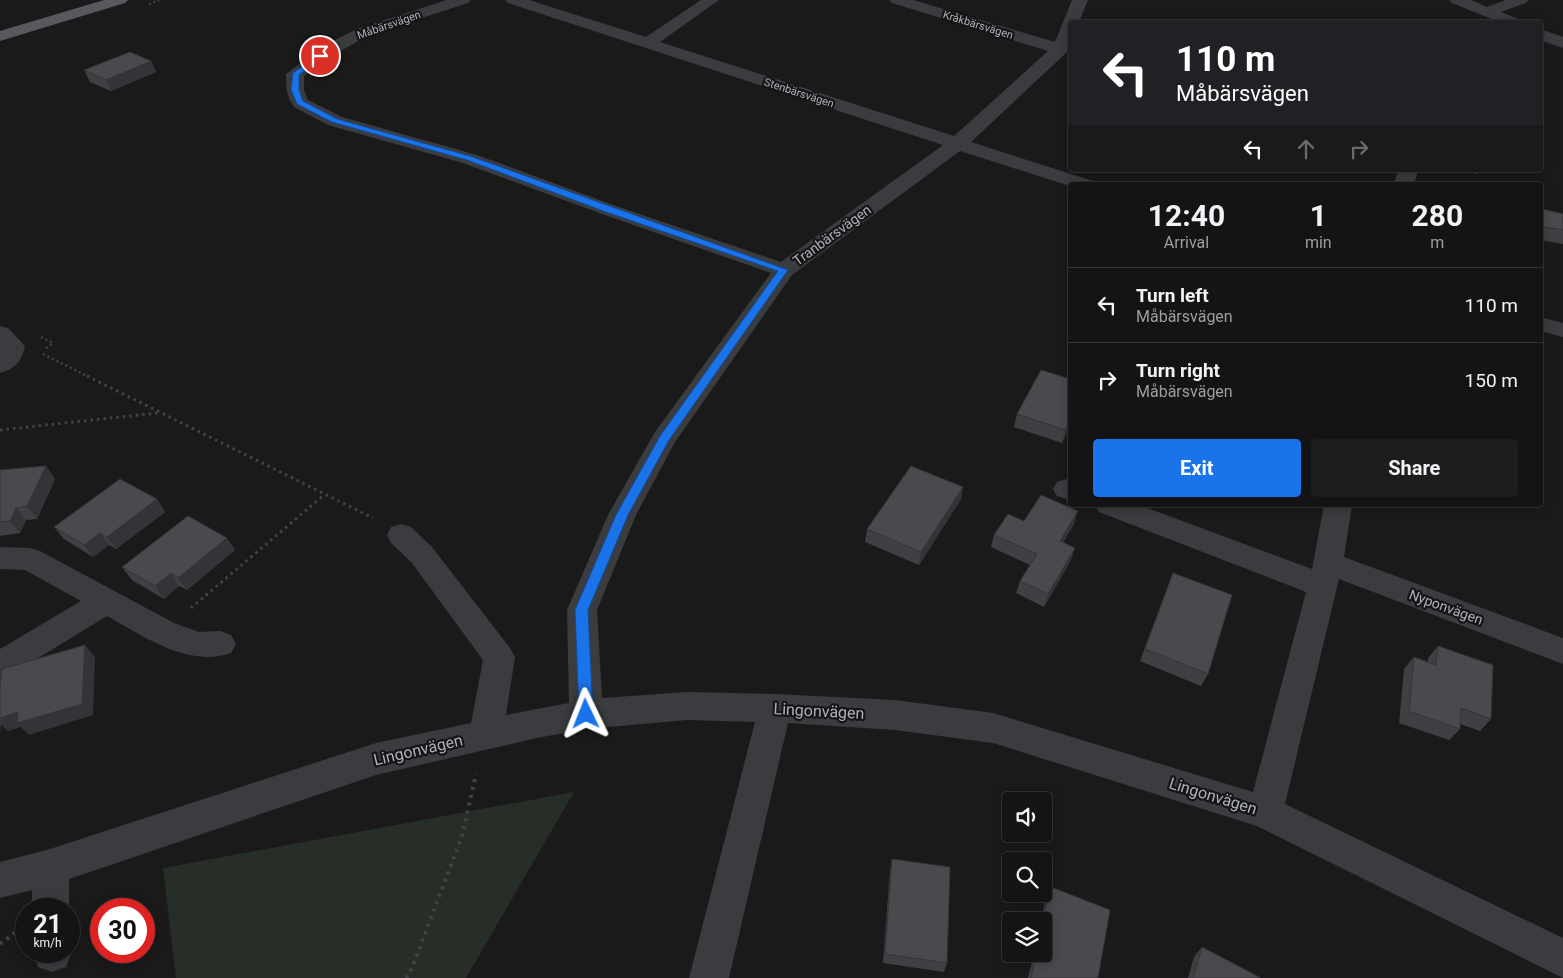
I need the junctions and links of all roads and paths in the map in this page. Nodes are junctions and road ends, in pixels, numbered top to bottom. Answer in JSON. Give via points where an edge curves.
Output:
{"nodes":[{"id":1,"x":120,"y":0,"type":"edge"},
{"id":2,"x":463,"y":0,"type":"edge"},
{"id":3,"x":513,"y":0,"type":"edge"},
{"id":4,"x":711,"y":0,"type":"edge"},
{"id":5,"x":897,"y":0,"type":"edge"},
{"id":6,"x":1080,"y":0,"type":"edge"},
{"id":7,"x":1457,"y":0,"type":"edge"},
{"id":8,"x":1521,"y":0,"type":"edge"},
{"id":9,"x":1483,"y":18,"type":"edge"},
{"id":10,"x":1071,"y":20,"type":"edge"},
{"id":11,"x":1498,"y":20,"type":"edge"},
{"id":12,"x":1068,"y":28,"type":"edge"},
{"id":13,"x":1543,"y":35,"type":"edge"},
{"id":14,"x":0,"y":36,"type":"edge"},
{"id":15,"x":1563,"y":43,"type":"edge"},
{"id":16,"x":647,"y":44,"type":"junction"},
{"id":17,"x":1060,"y":49,"type":"junction"},
{"id":18,"x":957,"y":144,"type":"junction"},
{"id":19,"x":1077,"y":182,"type":"edge"},
{"id":20,"x":784,"y":270,"type":"junction"},
{"id":21,"x":1543,"y":325,"type":"edge"},
{"id":22,"x":1563,"y":330,"type":"edge"},
{"id":23,"x":0,"y":333,"type":"edge"},
{"id":24,"x":40,"y":353,"type":"dead end"},
{"id":25,"x":0,"y":365,"type":"edge"},
{"id":26,"x":157,"y":412,"type":"junction"},
{"id":27,"x":0,"y":430,"type":"edge"},
{"id":28,"x":324,"y":495,"type":"junction"},
{"id":29,"x":1115,"y":507,"type":"edge"},
{"id":30,"x":1338,"y":507,"type":"edge"},
{"id":31,"x":400,"y":535,"type":"joint"},
{"id":32,"x":0,"y":558,"type":"edge"},
{"id":33,"x":1326,"y":574,"type":"junction"},
{"id":34,"x":106,"y":601,"type":"junction"},
{"id":35,"x":164,"y":632,"type":"junction"},
{"id":36,"x":220,"y":644,"type":"dead end"},
{"id":37,"x":1563,"y":651,"type":"edge"},
{"id":38,"x":0,"y":663,"type":"edge"},
{"id":39,"x":775,"y":708,"type":"junction"},
{"id":40,"x":586,"y":714,"type":"junction"},
{"id":41,"x":486,"y":734,"type":"junction"},
{"id":42,"x":1265,"y":812,"type":"junction"},
{"id":43,"x":50,"y":867,"type":"junction"},
{"id":44,"x":0,"y":880,"type":"edge"},
{"id":45,"x":51,"y":898,"type":"edge"},
{"id":46,"x":15,"y":933,"type":"edge"},
{"id":47,"x":0,"y":944,"type":"edge"},
{"id":48,"x":1563,"y":959,"type":"edge"},
{"id":49,"x":406,"y":978,"type":"edge"},
{"id":50,"x":709,"y":978,"type":"edge"}],
"edges":[{"from":1,"to":14,"type":"main road"},
{"from":2,"to":20,"type":"street","name":"Måbärsvägen","via":[[363,32],[333,48],[295,74],[295,90],[300,103],[335,120],[470,159]]},
{"from":3,"to":16,"type":"street","name":"Stenbärsvägen"},
{"from":4,"to":16,"type":"street"},
{"from":5,"to":17,"type":"street","name":"Kråkbärsvägen"},
{"from":6,"to":10,"type":"street","name":"Tranbärsvägen"},
{"from":7,"to":9,"type":"street"},
{"from":8,"to":9,"type":"street"},
{"from":9,"to":11,"type":"street"},
{"from":12,"to":17,"type":"street","name":"Tranbärsvägen"},
{"from":13,"to":15,"type":"street"},
{"from":16,"to":18,"type":"street","name":"Stenbärsvägen"},
{"from":17,"to":18,"type":"street","name":"Tranbärsvägen"},
{"from":18,"to":19,"type":"street","name":"Stenbärsvägen"},
{"from":18,"to":20,"type":"street","name":"Tranbärsvägen"},
{"from":20,"to":40,"type":"street","name":"Tranbärsvägen","via":[[664,438],[622,515],[582,610]]},
{"from":21,"to":22,"type":"street"},
{"from":23,"to":25,"type":"street","via":[[12,346],[11,356]]},
{"from":24,"to":26,"type":"path"},
{"from":26,"to":27,"type":"path"},
{"from":26,"to":28,"type":"path"},
{"from":28,"to":31,"type":"path","via":[[379,521]]},
{"from":28,"to":35,"type":"path"},
{"from":29,"to":33,"type":"street","name":"Nyponvägen"},
{"from":30,"to":33,"type":"street"},
{"from":31,"to":41,"type":"street","via":[[422,555],[499,657]]},
{"from":32,"to":34,"type":"street","via":[[30,559]]},
{"from":33,"to":37,"type":"street","name":"Nyponvägen"},
{"from":33,"to":42,"type":"street"},
{"from":34,"to":35,"type":"street"},
{"from":34,"to":38,"type":"street"},
{"from":35,"to":36,"type":"street","via":[[198,645]]},
{"from":39,"to":40,"type":"street","name":"Lingonvägen","via":[[687,706]]},
{"from":39,"to":42,"type":"street","name":"Lingonvägen","via":[[895,715],[993,728]]},
{"from":39,"to":50,"type":"street"},
{"from":40,"to":41,"type":"street","name":"Lingonvägen"},
{"from":41,"to":43,"type":"street","name":"Lingonvägen","via":[[376,758]]},
{"from":41,"to":49,"type":"path","via":[[462,836]]},
{"from":42,"to":48,"type":"street","name":"Lingonvägen"},
{"from":43,"to":44,"type":"street","name":"Lingonvägen"},
{"from":43,"to":45,"type":"street"},
{"from":46,"to":47,"type":"path"}]}
